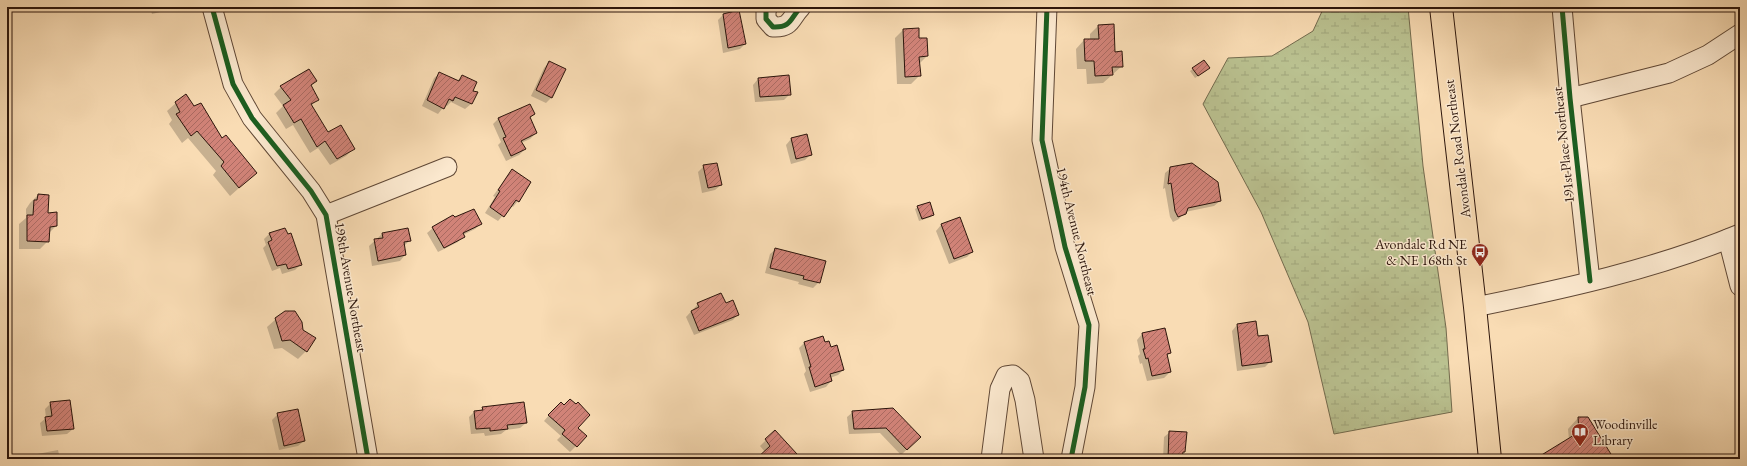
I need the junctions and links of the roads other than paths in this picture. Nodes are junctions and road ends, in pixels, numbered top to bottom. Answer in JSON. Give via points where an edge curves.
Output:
{"nodes":[{"id":1,"x":212,"y":7,"type":"edge"},
{"id":2,"x":768,"y":7,"type":"edge"},
{"id":3,"x":801,"y":7,"type":"edge"},
{"id":4,"x":1047,"y":7,"type":"edge"},
{"id":5,"x":1441,"y":7,"type":"edge"},
{"id":6,"x":1562,"y":7,"type":"edge"},
{"id":7,"x":1740,"y":34,"type":"edge"},
{"id":8,"x":1570,"y":98,"type":"junction"},
{"id":9,"x":446,"y":167,"type":"dead end"},
{"id":10,"x":326,"y":215,"type":"junction"},
{"id":11,"x":1734,"y":237,"type":"edge"},
{"id":12,"x":1590,"y":281,"type":"junction"},
{"id":13,"x":1740,"y":286,"type":"edge"},
{"id":14,"x":1475,"y":307,"type":"junction"},
{"id":15,"x":368,"y":459,"type":"edge"},
{"id":16,"x":991,"y":459,"type":"edge"},
{"id":17,"x":1034,"y":459,"type":"edge"},
{"id":18,"x":1071,"y":459,"type":"edge"},
{"id":19,"x":1490,"y":459,"type":"edge"}],
"edges":[{"from":1,"to":10,"type":"street","name":"198th Avenue Northeast","via":[[233,84],[252,118],[311,191]]},
{"from":2,"to":3,"type":"street","via":[[766,19],[773,27],[782,28]]},
{"from":4,"to":18,"type":"street","name":"194th Avenue Northeast","via":[[1042,140],[1066,247],[1089,325],[1085,388]]},
{"from":5,"to":14,"type":"main road","name":"Avondale Road Northeast"},
{"from":6,"to":8,"type":"street","name":"191st Place Northeast"},
{"from":7,"to":8,"type":"street","via":[[1708,55],[1669,73]]},
{"from":8,"to":12,"type":"street","name":"191st Place Northeast"},
{"from":9,"to":10,"type":"street"},
{"from":10,"to":15,"type":"street","name":"198th Avenue Northeast"},
{"from":11,"to":12,"type":"street","via":[[1657,263]]},
{"from":11,"to":13,"type":"street"},
{"from":12,"to":14,"type":"street"},
{"from":14,"to":19,"type":"main road","name":"Avondale Road Northeast"},
{"from":16,"to":17,"type":"street","via":[[1000,389],[1006,376],[1013,375],[1020,381],[1025,400]]}]}
